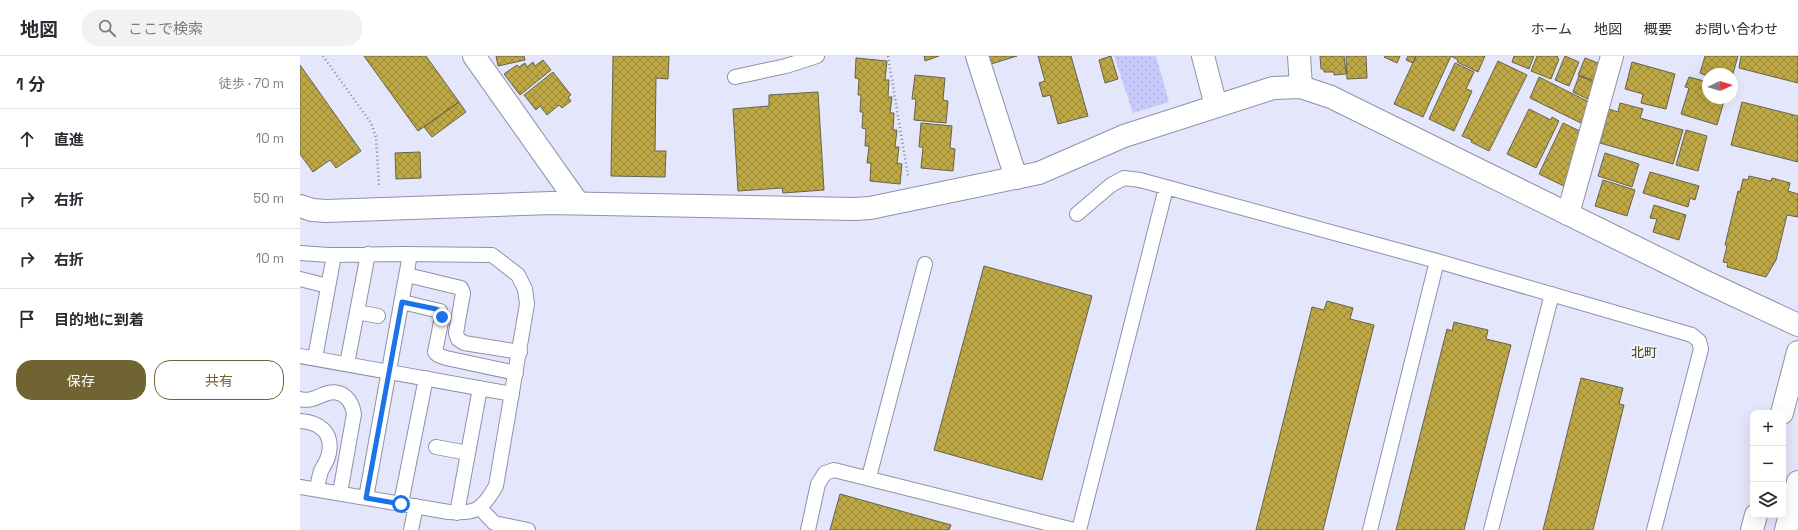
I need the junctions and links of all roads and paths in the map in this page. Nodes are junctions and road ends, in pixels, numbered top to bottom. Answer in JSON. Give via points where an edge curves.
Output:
{"nodes":[{"id":1,"x":323,"y":56,"type":"edge"},
{"id":2,"x":474,"y":56,"type":"edge"},
{"id":3,"x":817,"y":56,"type":"edge"},
{"id":4,"x":888,"y":56,"type":"edge"},
{"id":5,"x":977,"y":56,"type":"edge"},
{"id":6,"x":1203,"y":56,"type":"edge"},
{"id":7,"x":1299,"y":56,"type":"edge"},
{"id":8,"x":1612,"y":56,"type":"edge"},
{"id":9,"x":735,"y":77,"type":"dead end"},
{"id":10,"x":1301,"y":87,"type":"junction"},
{"id":11,"x":1216,"y":106,"type":"junction"},
{"id":12,"x":1016,"y":178,"type":"junction"},
{"id":13,"x":1166,"y":188,"type":"junction"},
{"id":14,"x":912,"y":200,"type":"junction"},
{"id":15,"x":578,"y":204,"type":"junction"},
{"id":16,"x":300,"y":206,"type":"edge"},
{"id":17,"x":380,"y":209,"type":"junction"},
{"id":18,"x":1077,"y":214,"type":"dead end"},
{"id":19,"x":1568,"y":214,"type":"junction"},
{"id":20,"x":300,"y":253,"type":"edge"},
{"id":21,"x":368,"y":254,"type":"junction"},
{"id":22,"x":410,"y":254,"type":"junction"},
{"id":23,"x":334,"y":255,"type":"junction"},
{"id":24,"x":1437,"y":261,"type":"junction"},
{"id":25,"x":925,"y":264,"type":"dead end"},
{"id":26,"x":407,"y":275,"type":"junction"},
{"id":27,"x":300,"y":279,"type":"edge"},
{"id":28,"x":328,"y":286,"type":"junction"},
{"id":29,"x":1552,"y":294,"type":"junction"},
{"id":30,"x":402,"y":302,"type":"junction"},
{"id":31,"x":357,"y":312,"type":"junction"},
{"id":32,"x":378,"y":316,"type":"dead end"},
{"id":33,"x":1798,"y":325,"type":"edge"},
{"id":34,"x":520,"y":352,"type":"junction"},
{"id":35,"x":1798,"y":352,"type":"edge"},
{"id":36,"x":300,"y":356,"type":"edge"},
{"id":37,"x":315,"y":358,"type":"junction"},
{"id":38,"x":347,"y":364,"type":"junction"},
{"id":39,"x":390,"y":371,"type":"junction"},
{"id":40,"x":516,"y":372,"type":"junction"},
{"id":41,"x":426,"y":378,"type":"junction"},
{"id":42,"x":480,"y":388,"type":"junction"},
{"id":43,"x":512,"y":394,"type":"junction"},
{"id":44,"x":300,"y":399,"type":"edge"},
{"id":45,"x":1783,"y":410,"type":"edge"},
{"id":46,"x":300,"y":420,"type":"edge"},
{"id":47,"x":436,"y":447,"type":"dead end"},
{"id":48,"x":468,"y":453,"type":"junction"},
{"id":49,"x":869,"y":477,"type":"junction"},
{"id":50,"x":300,"y":486,"type":"edge"},
{"id":51,"x":1797,"y":486,"type":"edge"},
{"id":52,"x":317,"y":489,"type":"junction"},
{"id":53,"x":340,"y":493,"type":"junction"},
{"id":54,"x":366,"y":498,"type":"junction"},
{"id":55,"x":401,"y":504,"type":"junction"},
{"id":56,"x":416,"y":506,"type":"junction"},
{"id":57,"x":480,"y":508,"type":"junction"},
{"id":58,"x":457,"y":513,"type":"junction"},
{"id":59,"x":1755,"y":518,"type":"edge"},
{"id":60,"x":411,"y":530,"type":"edge"},
{"id":61,"x":528,"y":530,"type":"edge"},
{"id":62,"x":808,"y":530,"type":"edge"},
{"id":63,"x":1074,"y":530,"type":"edge"},
{"id":64,"x":1079,"y":530,"type":"edge"},
{"id":65,"x":1370,"y":530,"type":"edge"},
{"id":66,"x":1491,"y":530,"type":"edge"},
{"id":67,"x":1654,"y":530,"type":"edge"},
{"id":68,"x":1752,"y":530,"type":"edge"},
{"id":69,"x":1786,"y":530,"type":"edge"}],
"edges":[{"from":1,"to":17,"type":"path","via":[[371,123],[376,137]]},
{"from":2,"to":15,"type":"main road"},
{"from":3,"to":9,"type":"lane"},
{"from":4,"to":14,"type":"path"},
{"from":5,"to":12,"type":"main road"},
{"from":6,"to":11,"type":"main road"},
{"from":7,"to":10,"type":"main road"},
{"from":8,"to":19,"type":"main road"},
{"from":10,"to":11,"type":"main road","via":[[1273,88]]},
{"from":10,"to":19,"type":"main road","via":[[1331,97]]},
{"from":11,"to":12,"type":"main road","via":[[1124,136],[1039,173]]},
{"from":12,"to":14,"type":"main road"},
{"from":13,"to":18,"type":"lane","via":[[1124,178],[1111,185]]},
{"from":13,"to":24,"type":"lane"},
{"from":13,"to":64,"type":"lane"},
{"from":14,"to":15,"type":"main road","via":[[855,209]]},
{"from":15,"to":17,"type":"main road"},
{"from":16,"to":17,"type":"main road","via":[[326,211]]},
{"from":19,"to":33,"type":"main road"},
{"from":20,"to":23,"type":"lane"},
{"from":21,"to":22,"type":"lane"},
{"from":21,"to":23,"type":"lane"},
{"from":21,"to":31,"type":"lane"},
{"from":22,"to":26,"type":"lane"},
{"from":22,"to":34,"type":"lane","via":[[492,255],[518,275],[525,289],[527,304]]},
{"from":23,"to":28,"type":"lane"},
{"from":24,"to":29,"type":"lane"},
{"from":24,"to":65,"type":"lane"},
{"from":25,"to":49,"type":"lane"},
{"from":26,"to":30,"type":"lane"},
{"from":26,"to":34,"type":"lane","via":[[460,288],[463,293],[456,333],[458,339],[464,343]]},
{"from":27,"to":28,"type":"lane"},
{"from":28,"to":37,"type":"lane"},
{"from":29,"to":66,"type":"lane"},
{"from":29,"to":67,"type":"lane","via":[[1692,334],[1699,341],[1701,349]]},
{"from":30,"to":39,"type":"lane"},
{"from":30,"to":40,"type":"lane","via":[[440,311],[442,317],[435,352],[438,355]]},
{"from":31,"to":32,"type":"lane"},
{"from":31,"to":38,"type":"lane"},
{"from":34,"to":40,"type":"lane"},
{"from":35,"to":45,"type":"main road"},
{"from":36,"to":37,"type":"lane"},
{"from":37,"to":38,"type":"lane"},
{"from":38,"to":39,"type":"lane"},
{"from":39,"to":41,"type":"lane"},
{"from":39,"to":54,"type":"lane"},
{"from":40,"to":43,"type":"lane"},
{"from":41,"to":42,"type":"lane"},
{"from":41,"to":55,"type":"lane"},
{"from":42,"to":43,"type":"lane"},
{"from":42,"to":48,"type":"lane"},
{"from":43,"to":57,"type":"lane","via":[[496,486]]},
{"from":44,"to":53,"type":"lane","via":[[337,393],[345,396],[353,407],[354,414]]},
{"from":46,"to":52,"type":"lane","via":[[318,425],[325,431],[330,443],[329,454],[321,471]]},
{"from":47,"to":48,"type":"lane"},
{"from":48,"to":58,"type":"lane"},
{"from":49,"to":62,"type":"lane","via":[[834,470],[825,472],[818,484]]},
{"from":49,"to":63,"type":"lane"},
{"from":50,"to":52,"type":"lane"},
{"from":51,"to":69,"type":"main road"},
{"from":52,"to":53,"type":"lane"},
{"from":53,"to":54,"type":"lane"},
{"from":54,"to":55,"type":"lane"},
{"from":55,"to":56,"type":"lane"},
{"from":56,"to":58,"type":"lane"},
{"from":56,"to":60,"type":"lane"},
{"from":57,"to":58,"type":"lane","via":[[466,514]]},
{"from":57,"to":61,"type":"lane","via":[[494,522]]},
{"from":59,"to":68,"type":"main road"}]}
